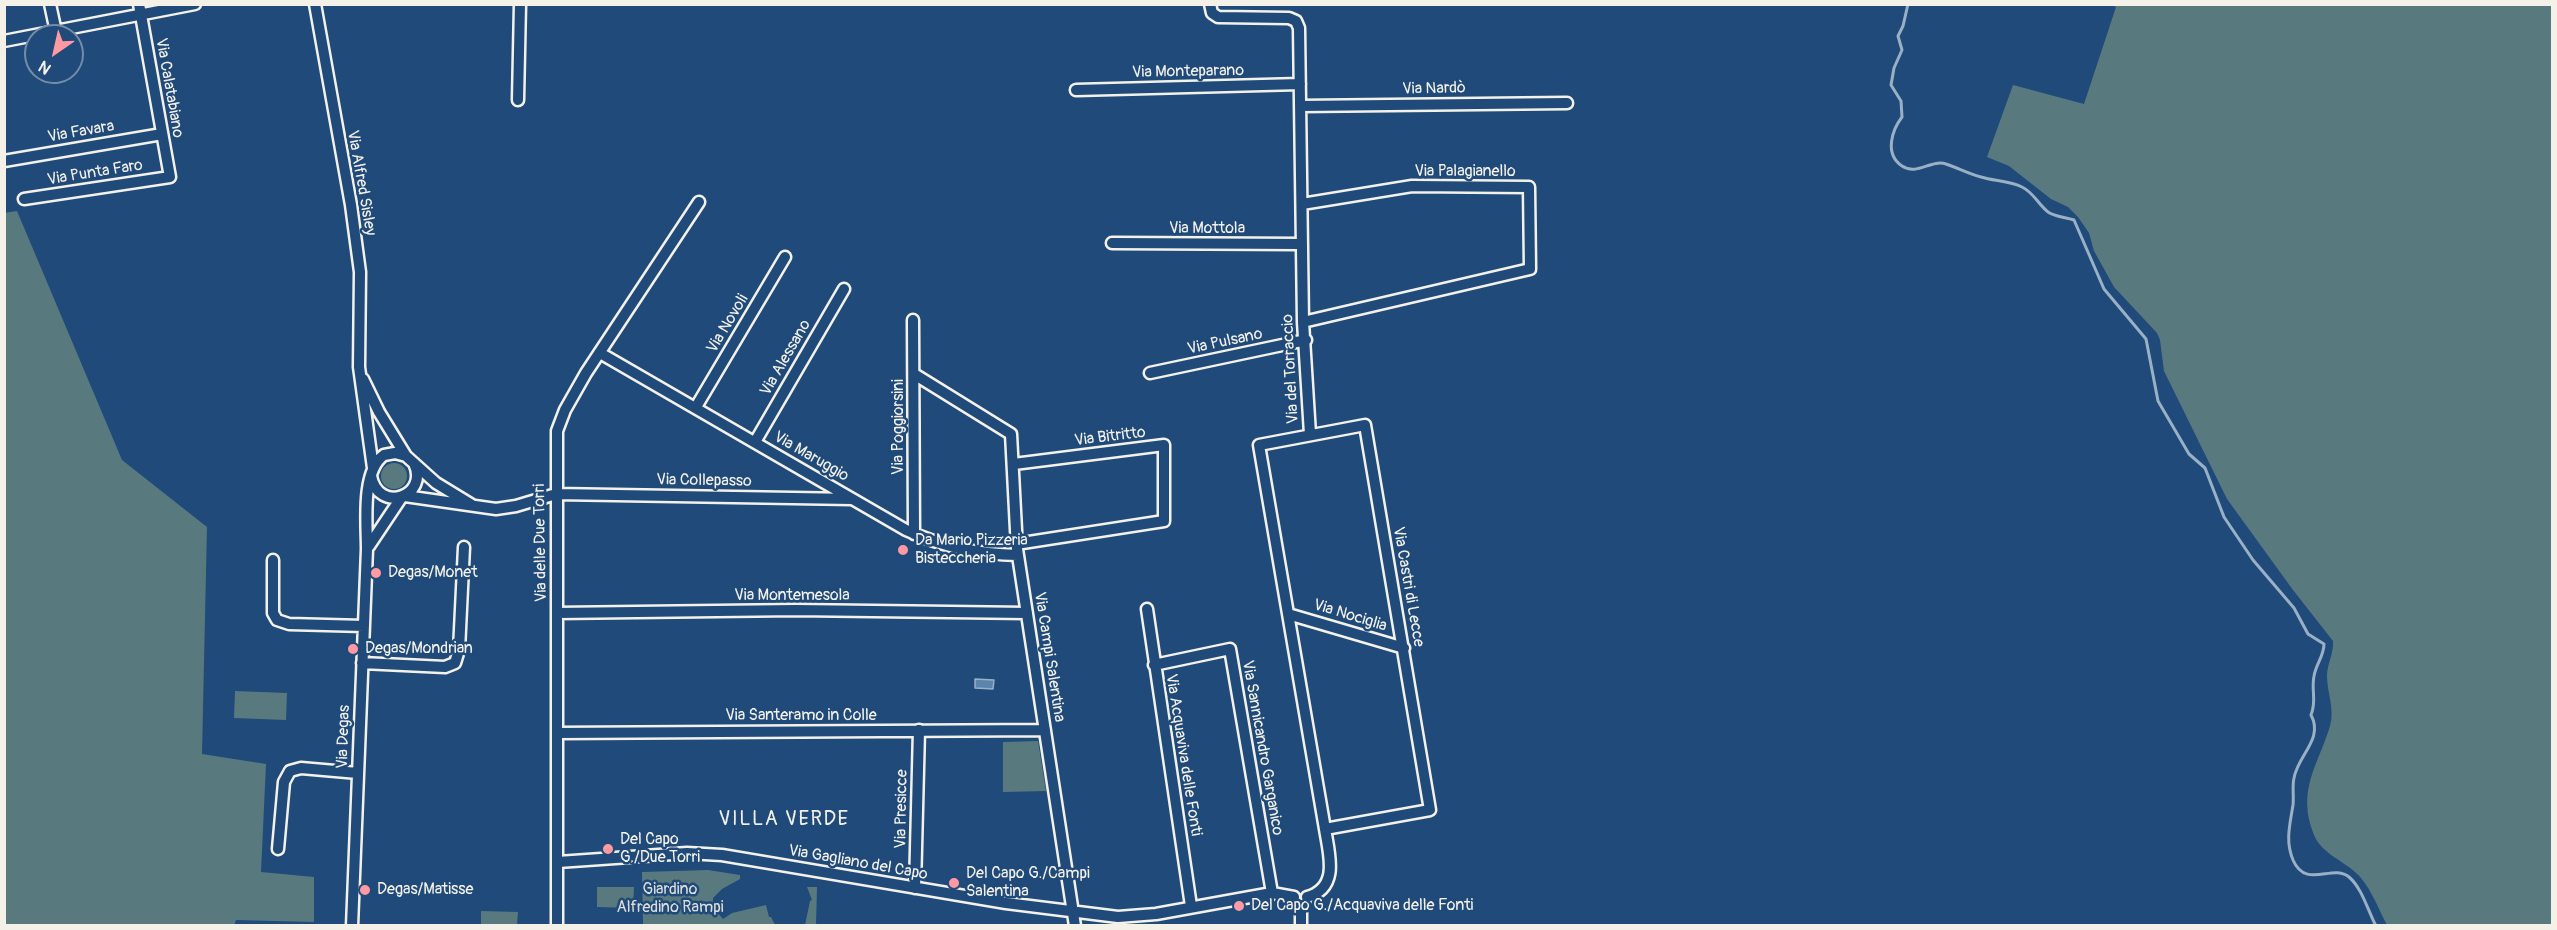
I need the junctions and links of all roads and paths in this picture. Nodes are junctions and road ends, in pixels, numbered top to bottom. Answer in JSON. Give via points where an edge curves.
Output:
{"nodes":[{"id":1,"x":51,"y":4,"type":"edge"},
{"id":2,"x":195,"y":4,"type":"edge"},
{"id":3,"x":315,"y":4,"type":"edge"},
{"id":4,"x":520,"y":4,"type":"edge"},
{"id":5,"x":1210,"y":4,"type":"edge"},
{"id":6,"x":140,"y":10,"type":"edge"},
{"id":7,"x":55,"y":24,"type":"edge"},
{"id":8,"x":84,"y":25,"type":"edge"},
{"id":9,"x":24,"y":38,"type":"edge"},
{"id":10,"x":4,"y":41,"type":"edge"},
{"id":11,"x":1300,"y":84,"type":"junction"},
{"id":12,"x":1076,"y":90,"type":"dead end"},
{"id":13,"x":518,"y":100,"type":"dead end"},
{"id":14,"x":1567,"y":103,"type":"dead end"},
{"id":15,"x":1301,"y":106,"type":"junction"},
{"id":16,"x":162,"y":134,"type":"junction"},
{"id":17,"x":4,"y":161,"type":"edge"},
{"id":18,"x":170,"y":177,"type":"joint"},
{"id":19,"x":24,"y":199,"type":"dead end"},
{"id":20,"x":699,"y":202,"type":"dead end"},
{"id":21,"x":1302,"y":204,"type":"junction"},
{"id":22,"x":1112,"y":243,"type":"dead end"},
{"id":23,"x":1302,"y":244,"type":"junction"},
{"id":24,"x":785,"y":257,"type":"dead end"},
{"id":25,"x":844,"y":289,"type":"dead end"},
{"id":26,"x":913,"y":320,"type":"dead end"},
{"id":27,"x":1303,"y":322,"type":"junction"},
{"id":28,"x":1306,"y":340,"type":"junction"},
{"id":29,"x":600,"y":353,"type":"junction"},
{"id":30,"x":359,"y":367,"type":"junction"},
{"id":31,"x":1150,"y":373,"type":"dead end"},
{"id":32,"x":914,"y":374,"type":"junction"},
{"id":33,"x":696,"y":407,"type":"junction"},
{"id":34,"x":1310,"y":434,"type":"junction"},
{"id":35,"x":755,"y":442,"type":"junction"},
{"id":36,"x":410,"y":459,"type":"junction"},
{"id":37,"x":1014,"y":464,"type":"junction"},
{"id":38,"x":372,"y":472,"type":"junction"},
{"id":39,"x":556,"y":494,"type":"junction"},
{"id":40,"x":403,"y":497,"type":"junction"},
{"id":41,"x":852,"y":499,"type":"junction"},
{"id":42,"x":472,"y":505,"type":"junction"},
{"id":43,"x":914,"y":534,"type":"junction"},
{"id":44,"x":464,"y":547,"type":"dead end"},
{"id":45,"x":367,"y":549,"type":"junction"},
{"id":46,"x":1017,"y":549,"type":"junction"},
{"id":47,"x":273,"y":560,"type":"dead end"},
{"id":48,"x":1147,"y":609,"type":"dead end"},
{"id":49,"x":557,"y":613,"type":"junction"},
{"id":50,"x":1027,"y":613,"type":"junction"},
{"id":51,"x":1288,"y":614,"type":"junction"},
{"id":52,"x":364,"y":626,"type":"junction"},
{"id":53,"x":1404,"y":648,"type":"junction"},
{"id":54,"x":362,"y":663,"type":"junction"},
{"id":55,"x":1154,"y":665,"type":"junction"},
{"id":56,"x":919,"y":730,"type":"junction"},
{"id":57,"x":1045,"y":730,"type":"junction"},
{"id":58,"x":557,"y":733,"type":"junction"},
{"id":59,"x":358,"y":773,"type":"junction"},
{"id":60,"x":1324,"y":829,"type":"junction"},
{"id":61,"x":278,"y":849,"type":"dead end"},
{"id":62,"x":558,"y":862,"type":"junction"},
{"id":63,"x":915,"y":888,"type":"junction"},
{"id":64,"x":1272,"y":893,"type":"junction"},
{"id":65,"x":1304,"y":901,"type":"junction"},
{"id":66,"x":1191,"y":906,"type":"junction"},
{"id":67,"x":1072,"y":912,"type":"junction"},
{"id":68,"x":352,"y":926,"type":"edge"},
{"id":69,"x":557,"y":926,"type":"edge"},
{"id":70,"x":1075,"y":926,"type":"edge"},
{"id":71,"x":1301,"y":926,"type":"edge"}],
"edges":[{"from":1,"to":7,"type":"street"},
{"from":2,"to":6,"type":"street"},
{"from":3,"to":30,"type":"street","name":"Via Alfred Sisley","via":[[360,272]]},
{"from":4,"to":13,"type":"street"},
{"from":5,"to":11,"type":"street","name":"Via del Torraccio","via":[[1212,13],[1221,17],[1296,21]]},
{"from":6,"to":8,"type":"street"},
{"from":6,"to":16,"type":"street","name":"Via Calatabiano"},
{"from":9,"to":10,"type":"street"},
{"from":11,"to":12,"type":"street","name":"Via Monteparano"},
{"from":11,"to":15,"type":"street","name":"Via del Torraccio"},
{"from":14,"to":15,"type":"street","name":"Via Nardò"},
{"from":15,"to":21,"type":"street","name":"Via del Torraccio"},
{"from":16,"to":17,"type":"street","name":"Via Favara"},
{"from":16,"to":18,"type":"street","name":"Via Calatabiano"},
{"from":18,"to":19,"type":"street","name":"Via Punta Faro"},
{"from":20,"to":29,"type":"street","name":"Via delle Due Torri"},
{"from":21,"to":23,"type":"street","name":"Via del Torraccio"},
{"from":21,"to":27,"type":"street","name":"Via Palagianello","via":[[1412,186],[1529,187],[1530,269]]},
{"from":22,"to":23,"type":"street","name":"Via Mottola"},
{"from":23,"to":27,"type":"street","name":"Via del Torraccio"},
{"from":24,"to":33,"type":"street","name":"Via Novoli"},
{"from":25,"to":35,"type":"street","name":"Via Alessano"},
{"from":26,"to":32,"type":"street","name":"Via Poggiorsini"},
{"from":27,"to":28,"type":"street","name":"Via del Torraccio"},
{"from":28,"to":31,"type":"street","name":"Via Pulsano"},
{"from":28,"to":34,"type":"street","name":"Via del Torraccio"},
{"from":29,"to":33,"type":"street","name":"Via Maruggio"},
{"from":29,"to":39,"type":"street","name":"Via delle Due Torri","via":[[558,424]]},
{"from":30,"to":36,"type":"street","via":[[375,405]]},
{"from":30,"to":38,"type":"street","name":"Via Degas"},
{"from":32,"to":37,"type":"street","name":"Via Campi Salentina","via":[[1011,434]]},
{"from":32,"to":43,"type":"street","name":"Via Poggiorsini"},
{"from":33,"to":35,"type":"street","name":"Via Maruggio"},
{"from":34,"to":51,"type":"street","name":"Via del Torraccio","via":[[1259,445]]},
{"from":34,"to":53,"type":"street","name":"Via Castri di Lecce","via":[[1365,425]]},
{"from":35,"to":41,"type":"street","name":"Via Maruggio"},
{"from":36,"to":38,"type":"street","via":[[394,453],[384,455]]},
{"from":36,"to":40,"type":"street","via":[[417,477]]},
{"from":36,"to":42,"type":"street","via":[[436,483]]},
{"from":37,"to":46,"type":"street","name":"Via Campi Salentina"},
{"from":37,"to":46,"type":"street","name":"Via Bitritto","via":[[1164,445],[1164,521]]},
{"from":38,"to":40,"type":"street","via":[[381,493],[390,498]]},
{"from":38,"to":45,"type":"street","name":"Via Degas"},
{"from":39,"to":41,"type":"street","name":"Via Collepasso"},
{"from":39,"to":42,"type":"street","via":[[503,509]]},
{"from":39,"to":49,"type":"street","name":"Via delle Due Torri"},
{"from":40,"to":42,"type":"street"},
{"from":40,"to":45,"type":"street"},
{"from":41,"to":43,"type":"street","name":"Via Maruggio"},
{"from":43,"to":46,"type":"street","name":"Via Maruggio","via":[[968,552]]},
{"from":44,"to":54,"type":"street","via":[[459,652],[455,663],[447,667]]},
{"from":45,"to":52,"type":"street","name":"Via Degas"},
{"from":46,"to":50,"type":"street","name":"Via Campi Salentina"},
{"from":47,"to":52,"type":"street","via":[[273,611],[277,620],[286,624]]},
{"from":48,"to":55,"type":"street","name":"Via Acquaviva delle Fonti"},
{"from":49,"to":50,"type":"street","name":"Via Montemesola"},
{"from":49,"to":58,"type":"street","name":"Via delle Due Torri"},
{"from":50,"to":57,"type":"street","name":"Via Campi Salentina"},
{"from":51,"to":53,"type":"street","name":"Via Nociglia"},
{"from":51,"to":60,"type":"street","name":"Via del Torraccio"},
{"from":52,"to":54,"type":"street","name":"Via Degas"},
{"from":53,"to":60,"type":"street","name":"Via Castri di Lecce","via":[[1430,810]]},
{"from":54,"to":59,"type":"street","name":"Via Degas"},
{"from":55,"to":64,"type":"street","name":"Via Sannicandro Garganico","via":[[1230,649]]},
{"from":55,"to":66,"type":"street","name":"Via Acquaviva delle Fonti"},
{"from":56,"to":57,"type":"street","name":"Via Santeramo in Colle"},
{"from":56,"to":58,"type":"street","name":"Via Santeramo in Colle"},
{"from":56,"to":63,"type":"street","name":"Via Presicce"},
{"from":57,"to":67,"type":"street","name":"Via Campi Salentina"},
{"from":58,"to":62,"type":"street","name":"Via delle Due Torri"},
{"from":59,"to":61,"type":"street","via":[[300,768],[290,771],[284,782]]},
{"from":59,"to":68,"type":"street","name":"Via Degas"},
{"from":60,"to":65,"type":"street","name":"Via del Torraccio","via":[[1331,874],[1319,891]]},
{"from":62,"to":63,"type":"street","name":"Via Gagliano del Capo","via":[[687,853],[722,855]]},
{"from":62,"to":69,"type":"street","name":"Via delle Due Torri"},
{"from":63,"to":67,"type":"street","name":"Via Gagliano del Capo"},
{"from":64,"to":65,"type":"street","name":"Via Gagliano del Capo","via":[[1294,897],[1294,902]]},
{"from":64,"to":66,"type":"street","name":"Via Gagliano del Capo"},
{"from":65,"to":71,"type":"street"},
{"from":66,"to":67,"type":"street","name":"Via Gagliano del Capo","via":[[1118,917]]},
{"from":67,"to":70,"type":"street","name":"Via Campi Salentina"}]}
